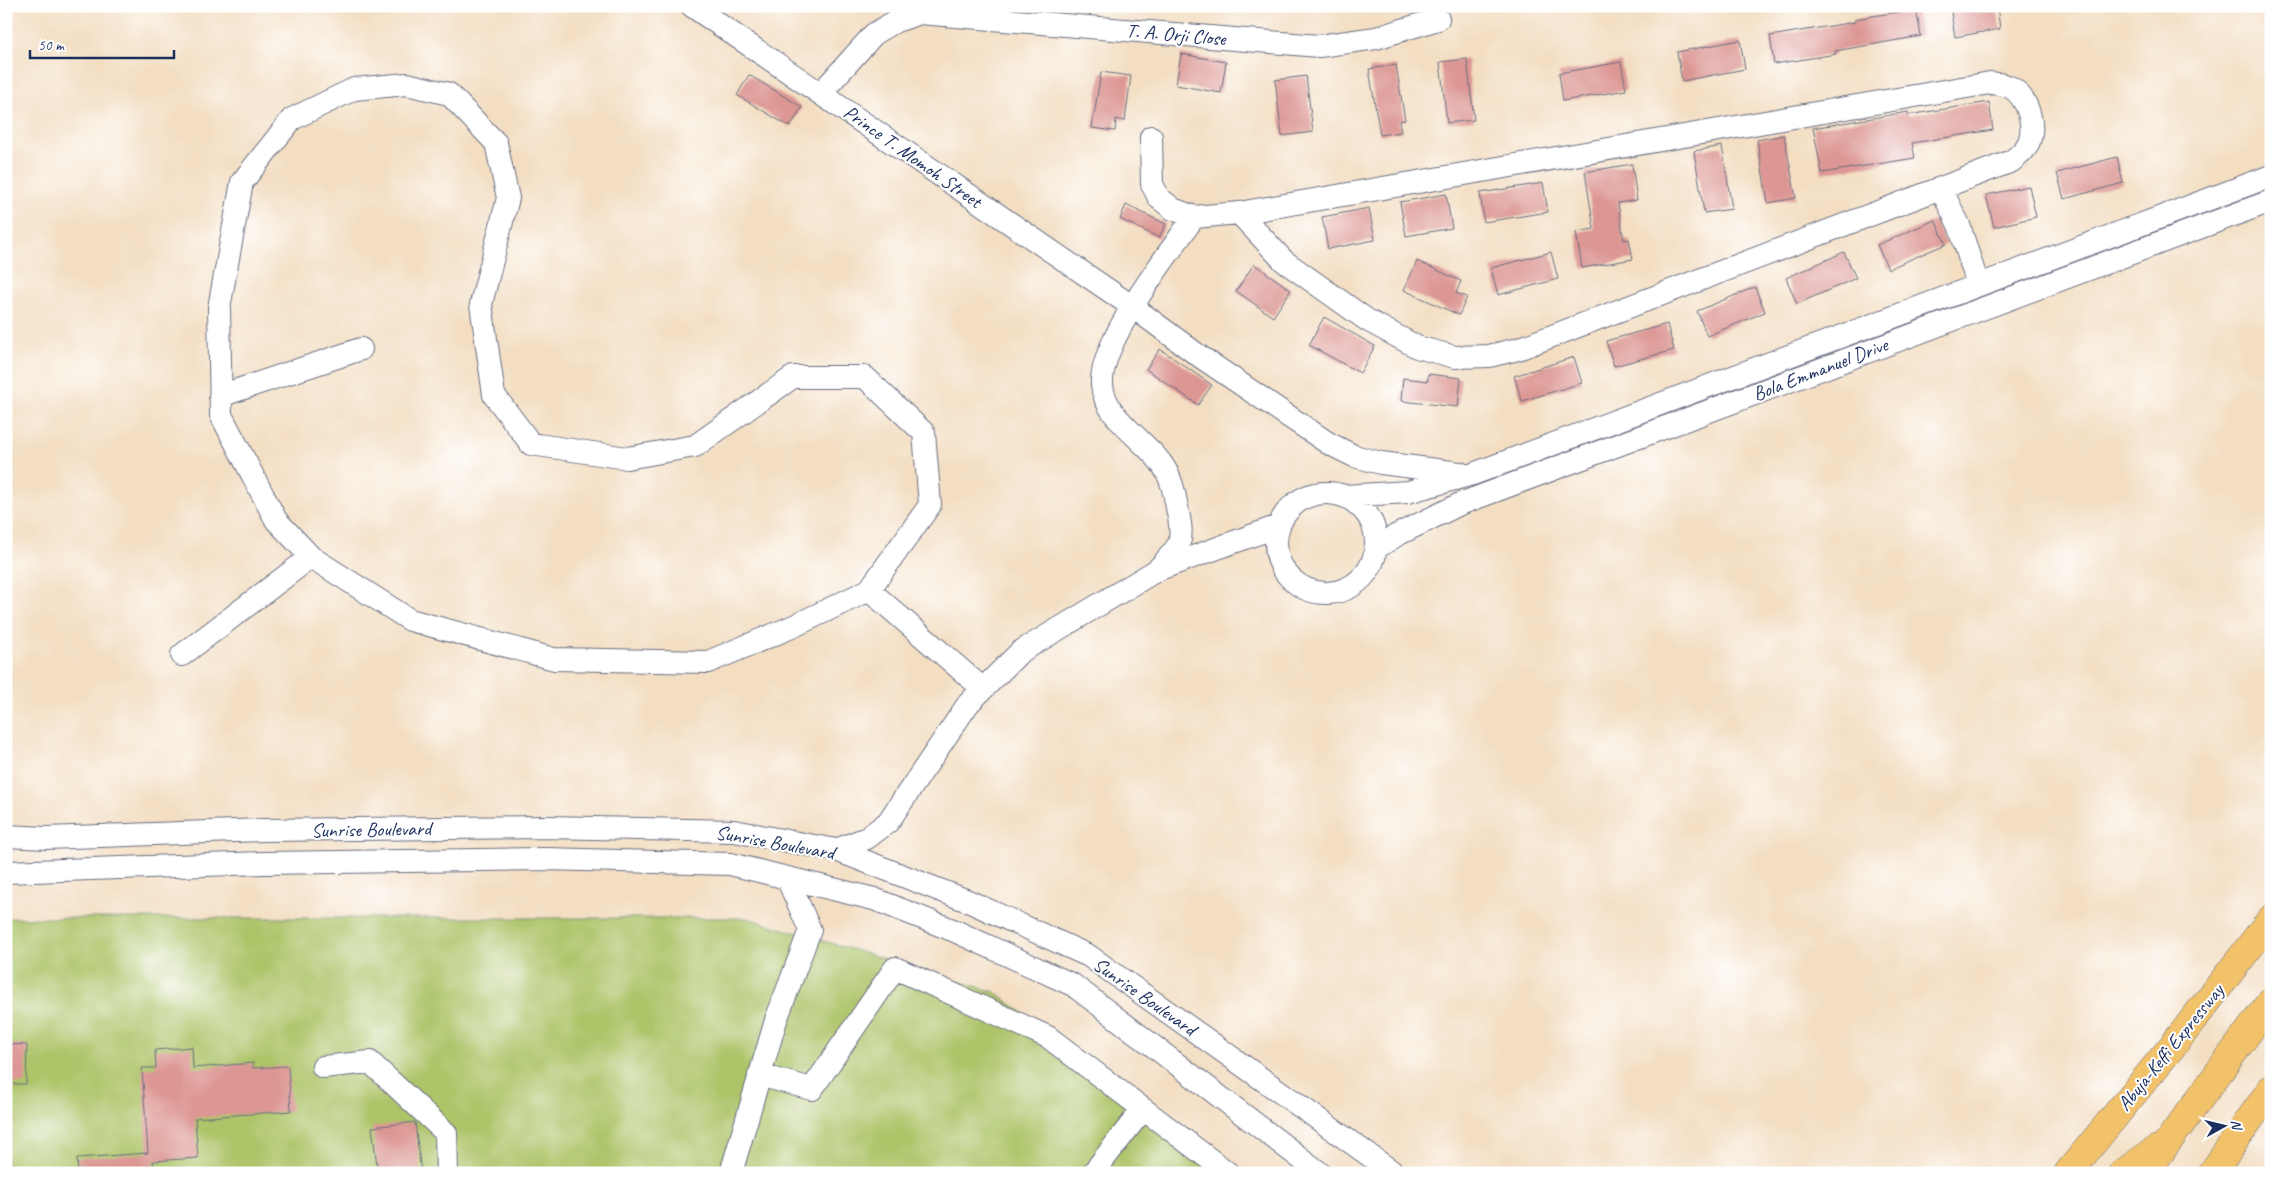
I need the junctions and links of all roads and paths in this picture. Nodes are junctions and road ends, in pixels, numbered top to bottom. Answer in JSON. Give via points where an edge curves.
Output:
{"nodes":[{"id":1,"x":692,"y":6,"type":"edge"},
{"id":2,"x":1438,"y":19,"type":"dead end"},
{"id":3,"x":821,"y":93,"type":"junction"},
{"id":4,"x":1151,"y":137,"type":"dead end"},
{"id":5,"x":2271,"y":176,"type":"edge"},
{"id":6,"x":1941,"y":189,"type":"junction"},
{"id":7,"x":2271,"y":201,"type":"edge"},
{"id":8,"x":1239,"y":213,"type":"junction"},
{"id":9,"x":1194,"y":217,"type":"junction"},
{"id":10,"x":1978,"y":285,"type":"junction"},
{"id":11,"x":1133,"y":307,"type":"junction"},
{"id":12,"x":361,"y":349,"type":"dead end"},
{"id":13,"x":220,"y":396,"type":"junction"},
{"id":14,"x":1474,"y":474,"type":"junction"},
{"id":15,"x":1344,"y":496,"type":"junction"},
{"id":16,"x":1278,"y":526,"type":"junction"},
{"id":17,"x":1376,"y":549,"type":"junction"},
{"id":18,"x":311,"y":557,"type":"junction"},
{"id":19,"x":1157,"y":570,"type":"junction"},
{"id":20,"x":869,"y":590,"type":"junction"},
{"id":21,"x":182,"y":655,"type":"dead end"},
{"id":22,"x":983,"y":689,"type":"junction"},
{"id":23,"x":10,"y":834,"type":"edge"},
{"id":24,"x":836,"y":850,"type":"junction"},
{"id":25,"x":6,"y":872,"type":"edge"},
{"id":26,"x":786,"y":878,"type":"junction"},
{"id":27,"x":2271,"y":919,"type":"edge"},
{"id":28,"x":2271,"y":1001,"type":"edge"},
{"id":29,"x":323,"y":1067,"type":"dead end"},
{"id":30,"x":759,"y":1075,"type":"junction"},
{"id":31,"x":2271,"y":1089,"type":"edge"},
{"id":32,"x":1143,"y":1109,"type":"junction"},
{"id":33,"x":2168,"y":1140,"type":"junction"},
{"id":34,"x":2223,"y":1162,"type":"edge"},
{"id":35,"x":447,"y":1173,"type":"edge"},
{"id":36,"x":730,"y":1173,"type":"edge"},
{"id":37,"x":1093,"y":1173,"type":"edge"},
{"id":38,"x":1228,"y":1173,"type":"edge"},
{"id":39,"x":1320,"y":1173,"type":"edge"},
{"id":40,"x":1394,"y":1173,"type":"edge"},
{"id":41,"x":2068,"y":1173,"type":"edge"},
{"id":42,"x":2123,"y":1173,"type":"edge"},
{"id":43,"x":2145,"y":1173,"type":"edge"},
{"id":44,"x":2212,"y":1173,"type":"edge"}],
"edges":[{"from":1,"to":3,"type":"street","name":"Prince T. Momoh Street"},
{"from":2,"to":3,"type":"street","name":"T. A. Orji Close","via":[[1376,38],[1319,46],[920,13],[896,21],[874,34]]},
{"from":3,"to":11,"type":"street","name":"Prince T. Momoh Street"},
{"from":4,"to":9,"type":"street","via":[[1152,184],[1159,198],[1173,209]]},
{"from":5,"to":10,"type":"street","name":"Bola Emmanuel Drive"},
{"from":6,"to":8,"type":"street","via":[[1518,349],[1489,356],[1463,357],[1417,348],[1367,320],[1284,261]]},
{"from":6,"to":8,"type":"street","via":[[2012,161],[2025,150],[2031,116],[2023,99],[2010,87],[1990,83]]},
{"from":6,"to":10,"type":"street","via":[[1959,225]]},
{"from":7,"to":17,"type":"street","name":"Bola Emmanuel Drive","via":[[1460,504]]},
{"from":8,"to":9,"type":"street"},
{"from":9,"to":11,"type":"street"},
{"from":10,"to":14,"type":"street","name":"Bola Emmanuel Drive"},
{"from":11,"to":14,"type":"street","name":"Prince T. Momoh Street","via":[[1328,443],[1354,456],[1381,463]]},
{"from":11,"to":19,"type":"street","via":[[1110,348],[1103,366],[1102,385],[1106,399],[1118,418],[1162,463],[1174,490],[1180,522],[1179,542]]},
{"from":12,"to":13,"type":"street"},
{"from":13,"to":18,"type":"street","via":[[221,415],[276,520]]},
{"from":13,"to":20,"type":"street","via":[[219,308],[242,182],[292,119],[354,88],[407,84],[449,94],[496,142],[508,198],[481,304],[494,395],[531,444],[626,458],[695,446],[793,377],[865,377],[924,433],[930,505]]},
{"from":14,"to":15,"type":"street","name":"Bola Emmanuel Drive","via":[[1408,492]]},
{"from":15,"to":16,"type":"street","via":[[1312,494],[1286,512]]},
{"from":15,"to":17,"type":"street","via":[[1369,517],[1375,532]]},
{"from":16,"to":17,"type":"street","via":[[1275,542],[1285,573],[1298,585],[1313,592],[1330,594],[1361,580],[1371,566]]},
{"from":16,"to":19,"type":"street"},
{"from":18,"to":20,"type":"street","via":[[410,620],[554,659],[708,662]]},
{"from":18,"to":21,"type":"street"},
{"from":19,"to":22,"type":"street","via":[[1020,652]]},
{"from":20,"to":22,"type":"street"},
{"from":22,"to":24,"type":"street","via":[[968,704],[888,822],[867,838]]},
{"from":23,"to":24,"type":"street","name":"Sunrise Boulevard","via":[[46,838],[263,830],[546,826],[734,831]]},
{"from":24,"to":40,"type":"street","name":"Sunrise Boulevard","via":[[968,901],[1089,956]]},
{"from":25,"to":26,"type":"street","name":"Sunrise Boulevard","via":[[264,863],[546,859],[730,864]]},
{"from":26,"to":30,"type":"street","via":[[810,930]]},
{"from":26,"to":39,"type":"street","name":"Sunrise Boulevard","via":[[874,899],[955,931],[1072,985]]},
{"from":27,"to":41,"type":"highway","name":"Abuja-Keffi Expressway"},
{"from":28,"to":33,"type":"highway"},
{"from":29,"to":35,"type":"street","via":[[370,1062],[446,1133]]},
{"from":30,"to":32,"type":"street","via":[[812,1089],[895,968],[1048,1037]]},
{"from":30,"to":36,"type":"street"},
{"from":31,"to":34,"type":"highway"},
{"from":32,"to":37,"type":"street"},
{"from":32,"to":38,"type":"street"},
{"from":33,"to":42,"type":"highway"},
{"from":33,"to":43,"type":"highway"},
{"from":34,"to":44,"type":"highway"}]}
